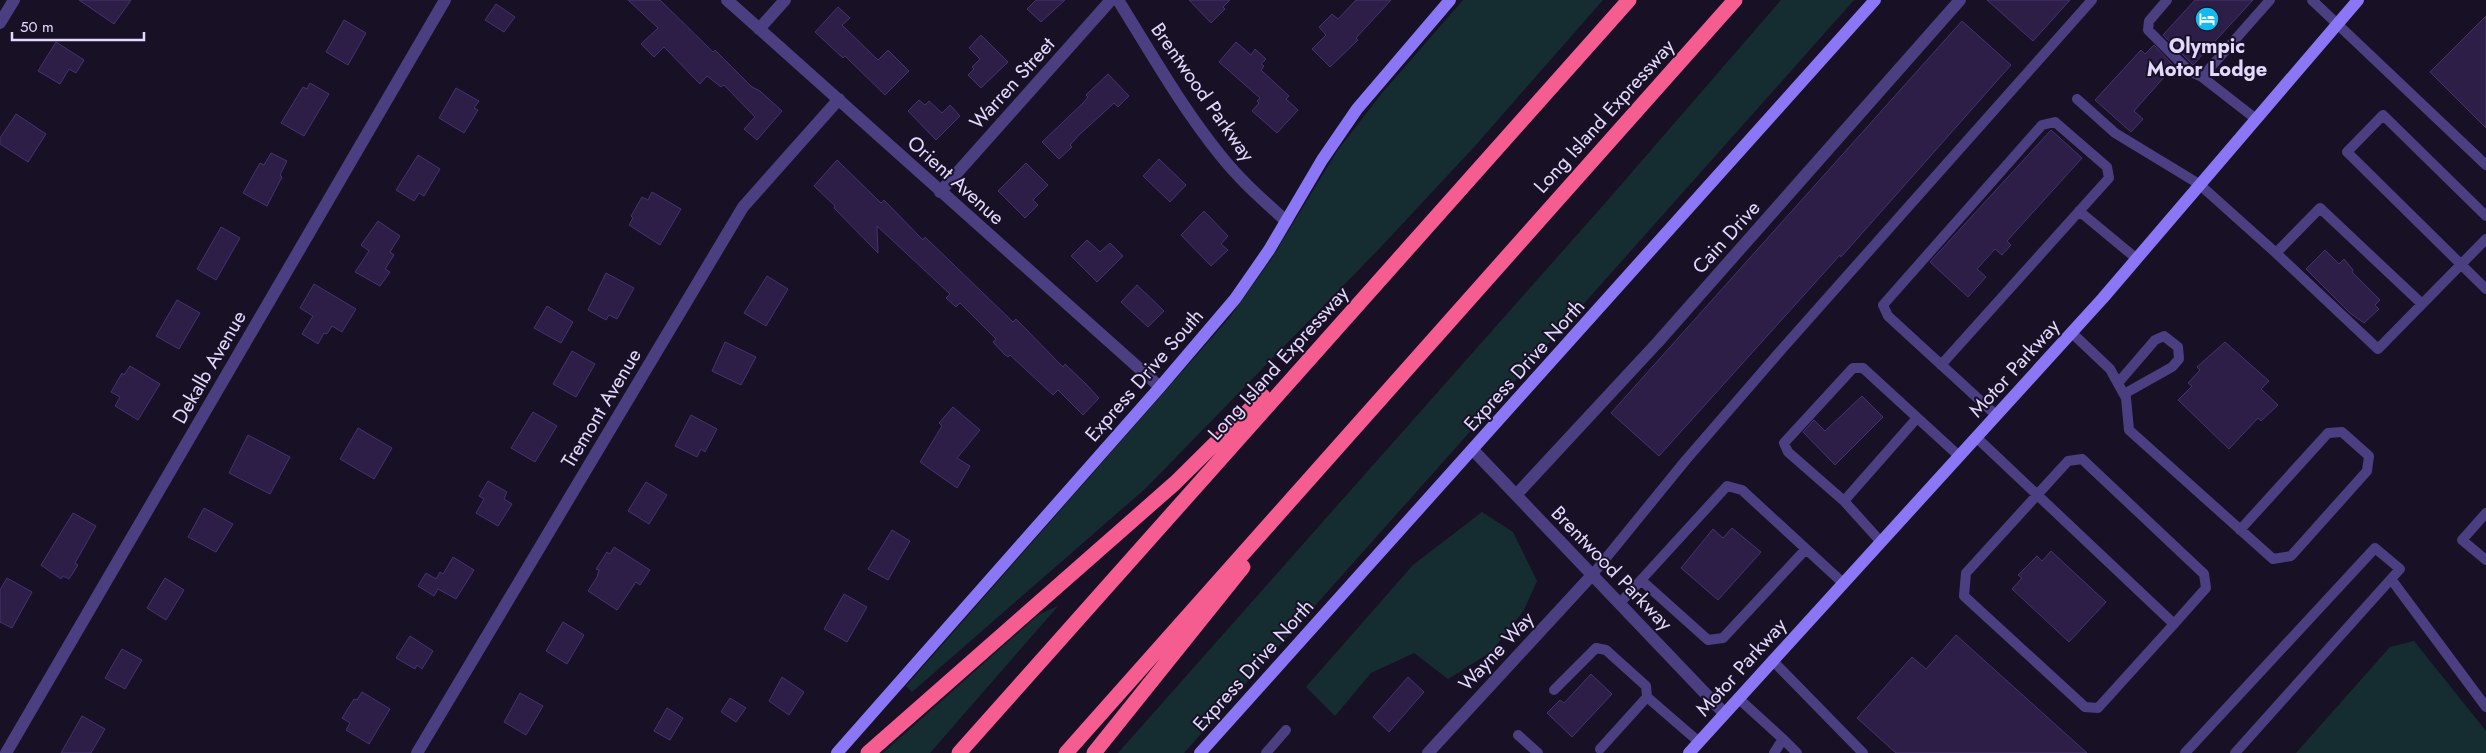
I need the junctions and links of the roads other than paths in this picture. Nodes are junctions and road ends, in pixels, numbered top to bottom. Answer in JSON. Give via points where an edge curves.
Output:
{"nodes":[{"id":1,"x":14,"y":0,"type":"edge"},
{"id":2,"x":445,"y":0,"type":"edge"},
{"id":3,"x":727,"y":0,"type":"edge"},
{"id":4,"x":785,"y":0,"type":"edge"},
{"id":5,"x":1111,"y":0,"type":"edge"},
{"id":6,"x":1118,"y":0,"type":"edge"},
{"id":7,"x":1450,"y":0,"type":"edge"},
{"id":8,"x":1629,"y":0,"type":"edge"},
{"id":9,"x":1735,"y":0,"type":"edge"},
{"id":10,"x":1875,"y":0,"type":"edge"},
{"id":11,"x":1960,"y":0,"type":"edge"},
{"id":12,"x":2092,"y":0,"type":"edge"},
{"id":13,"x":2167,"y":0,"type":"edge"},
{"id":14,"x":2270,"y":0,"type":"edge"},
{"id":15,"x":2312,"y":0,"type":"edge"},
{"id":16,"x":2358,"y":0,"type":"edge"},
{"id":17,"x":0,"y":23,"type":"edge"},
{"id":18,"x":2338,"y":23,"type":"junction"},
{"id":19,"x":759,"y":29,"type":"junction"},
{"id":20,"x":2202,"y":77,"type":"junction"},
{"id":21,"x":839,"y":99,"type":"junction"},
{"id":22,"x":2077,"y":99,"type":"dead end"},
{"id":23,"x":2256,"y":119,"type":"junction"},
{"id":24,"x":2486,"y":165,"type":"edge"},
{"id":25,"x":2199,"y":184,"type":"junction"},
{"id":26,"x":940,"y":192,"type":"junction"},
{"id":27,"x":2079,"y":211,"type":"junction"},
{"id":28,"x":2486,"y":216,"type":"edge"},
{"id":29,"x":1286,"y":221,"type":"junction"},
{"id":30,"x":1430,"y":222,"type":"junction"},
{"id":31,"x":2486,"y":239,"type":"edge"},
{"id":32,"x":2276,"y":253,"type":"junction"},
{"id":33,"x":2137,"y":259,"type":"junction"},
{"id":34,"x":2461,"y":264,"type":"junction"},
{"id":35,"x":2486,"y":289,"type":"edge"},
{"id":36,"x":2422,"y":304,"type":"junction"},
{"id":37,"x":2072,"y":333,"type":"junction"},
{"id":38,"x":1941,"y":365,"type":"junction"},
{"id":39,"x":2118,"y":383,"type":"junction"},
{"id":40,"x":1160,"y":387,"type":"junction"},
{"id":41,"x":2124,"y":394,"type":"junction"},
{"id":42,"x":1378,"y":399,"type":"junction"},
{"id":43,"x":1996,"y":416,"type":"junction"},
{"id":44,"x":1918,"y":418,"type":"junction"},
{"id":45,"x":1976,"y":437,"type":"junction"},
{"id":46,"x":1473,"y":450,"type":"junction"},
{"id":47,"x":1959,"y":456,"type":"junction"},
{"id":48,"x":1516,"y":495,"type":"junction"},
{"id":49,"x":2037,"y":495,"type":"junction"},
{"id":50,"x":1844,"y":502,"type":"junction"},
{"id":51,"x":2486,"y":512,"type":"edge"},
{"id":52,"x":2240,"y":530,"type":"junction"},
{"id":53,"x":1880,"y":542,"type":"junction"},
{"id":54,"x":1806,"y":549,"type":"junction"},
{"id":55,"x":2486,"y":560,"type":"edge"},
{"id":56,"x":1593,"y":574,"type":"junction"},
{"id":57,"x":2391,"y":579,"type":"junction"},
{"id":58,"x":1641,"y":580,"type":"junction"},
{"id":59,"x":1843,"y":583,"type":"junction"},
{"id":60,"x":1620,"y":603,"type":"junction"},
{"id":61,"x":2174,"y":624,"type":"junction"},
{"id":62,"x":1772,"y":660,"type":"junction"},
{"id":63,"x":1554,"y":690,"type":"dead end"},
{"id":64,"x":1647,"y":697,"type":"junction"},
{"id":65,"x":1738,"y":698,"type":"junction"},
{"id":66,"x":2486,"y":707,"type":"edge"},
{"id":67,"x":1724,"y":713,"type":"junction"},
{"id":68,"x":1286,"y":730,"type":"dead end"},
{"id":69,"x":1518,"y":735,"type":"dead end"},
{"id":70,"x":1783,"y":739,"type":"junction"},
{"id":71,"x":1699,"y":742,"type":"junction"},
{"id":72,"x":1600,"y":750,"type":"dead end"},
{"id":73,"x":6,"y":753,"type":"edge"},
{"id":74,"x":417,"y":753,"type":"edge"},
{"id":75,"x":837,"y":753,"type":"edge"},
{"id":76,"x":868,"y":753,"type":"edge"},
{"id":77,"x":959,"y":753,"type":"edge"},
{"id":78,"x":1066,"y":753,"type":"edge"},
{"id":79,"x":1094,"y":753,"type":"edge"},
{"id":80,"x":1200,"y":753,"type":"edge"},
{"id":81,"x":1266,"y":753,"type":"edge"},
{"id":82,"x":1428,"y":753,"type":"edge"},
{"id":83,"x":1538,"y":753,"type":"edge"},
{"id":84,"x":1689,"y":753,"type":"edge"},
{"id":85,"x":1774,"y":753,"type":"edge"},
{"id":86,"x":1797,"y":753,"type":"edge"},
{"id":87,"x":1863,"y":753,"type":"edge"},
{"id":88,"x":2185,"y":753,"type":"edge"},
{"id":89,"x":2235,"y":753,"type":"edge"}],
"edges":[{"from":1,"to":17,"type":"street"},
{"from":2,"to":73,"type":"street","name":"Dekalb Avenue"},
{"from":3,"to":19,"type":"street","name":"Orient Avenue"},
{"from":4,"to":19,"type":"street"},
{"from":5,"to":26,"type":"street","name":"Warren Street"},
{"from":6,"to":29,"type":"street","name":"Brentwood Parkway","via":[[1220,156]]},
{"from":7,"to":29,"type":"main road","name":"Express Drive South","via":[[1357,109]]},
{"from":8,"to":30,"type":"highway","name":"Long Island Expressway"},
{"from":9,"to":42,"type":"highway","name":"Long Island Expressway"},
{"from":10,"to":46,"type":"main road","name":"Express Drive North"},
{"from":11,"to":48,"type":"street","name":"Cain Drive","via":[[1658,342]]},
{"from":12,"to":56,"type":"lane","via":[[1795,334]]},
{"from":13,"to":20,"type":"lane","via":[[2149,21],[2148,30],[2189,72]]},
{"from":14,"to":20,"type":"lane"},
{"from":15,"to":18,"type":"lane"},
{"from":16,"to":18,"type":"main road","name":"Motor Parkway"},
{"from":18,"to":23,"type":"main road","name":"Motor Parkway"},
{"from":18,"to":24,"type":"lane"},
{"from":19,"to":21,"type":"street","name":"Orient Avenue"},
{"from":20,"to":23,"type":"lane"},
{"from":21,"to":26,"type":"street","name":"Orient Avenue"},
{"from":21,"to":74,"type":"street","name":"Tremont Avenue","via":[[743,207]]},
{"from":22,"to":25,"type":"lane","via":[[2115,133]]},
{"from":23,"to":25,"type":"main road","name":"Motor Parkway"},
{"from":25,"to":32,"type":"lane"},
{"from":25,"to":33,"type":"main road","name":"Motor Parkway"},
{"from":26,"to":40,"type":"street","name":"Orient Avenue"},
{"from":27,"to":33,"type":"lane"},
{"from":27,"to":38,"type":"lane"},
{"from":27,"to":38,"type":"lane","via":[[2109,178],[2106,167],[2055,122],[2042,125],[1883,305],[1888,316]]},
{"from":28,"to":34,"type":"lane","via":[[2383,115],[2347,152]]},
{"from":29,"to":40,"type":"main road","name":"Express Drive South","via":[[1235,299]]},
{"from":30,"to":76,"type":"highway","via":[[1209,452]]},
{"from":30,"to":77,"type":"highway","name":"Long Island Expressway"},
{"from":31,"to":34,"type":"lane"},
{"from":32,"to":36,"type":"lane","via":[[2320,208]]},
{"from":32,"to":36,"type":"lane","via":[[2378,349]]},
{"from":33,"to":37,"type":"main road","name":"Motor Parkway"},
{"from":34,"to":35,"type":"lane"},
{"from":34,"to":36,"type":"lane"},
{"from":37,"to":39,"type":"lane","via":[[2110,369]]},
{"from":37,"to":43,"type":"main road","name":"Motor Parkway"},
{"from":38,"to":43,"type":"lane"},
{"from":39,"to":41,"type":"lane"},
{"from":39,"to":41,"type":"lane","via":[[2155,340],[2164,336],[2178,347],[2179,358],[2172,367]]},
{"from":40,"to":75,"type":"main road","name":"Express Drive South"},
{"from":41,"to":52,"type":"lane","via":[[2129,430]]},
{"from":42,"to":78,"type":"highway","name":"Long Island Expressway"},
{"from":42,"to":79,"type":"highway"},
{"from":43,"to":45,"type":"main road","name":"Motor Parkway"},
{"from":44,"to":47,"type":"lane"},
{"from":44,"to":50,"type":"lane"},
{"from":44,"to":50,"type":"lane","via":[[1863,368],[1853,368],[1784,443],[1788,452]]},
{"from":45,"to":47,"type":"main road","name":"Motor Parkway"},
{"from":45,"to":49,"type":"lane"},
{"from":46,"to":48,"type":"street","name":"Brentwood Parkway"},
{"from":46,"to":80,"type":"main road","name":"Express Drive North"},
{"from":47,"to":53,"type":"main road","name":"Motor Parkway"},
{"from":48,"to":56,"type":"street","name":"Brentwood Parkway"},
{"from":49,"to":61,"type":"lane"},
{"from":49,"to":61,"type":"lane","via":[[2068,461],[2082,459],[2204,574],[2206,588]]},
{"from":49,"to":61,"type":"lane","via":[[1966,573],[1964,596],[2085,707],[2098,708]]},
{"from":50,"to":53,"type":"lane"},
{"from":51,"to":55,"type":"lane","via":[[2462,540]]},
{"from":52,"to":52,"type":"lane","via":[[2273,559],[2291,556],[2367,471],[2370,456],[2342,432],[2328,433]]},
{"from":53,"to":59,"type":"main road","name":"Motor Parkway"},
{"from":54,"to":58,"type":"lane","via":[[1723,638],[1708,640]]},
{"from":54,"to":58,"type":"lane","via":[[1742,490],[1727,486]]},
{"from":54,"to":59,"type":"lane"},
{"from":56,"to":60,"type":"street","name":"Brentwood Parkway"},
{"from":56,"to":82,"type":"street","name":"Wayne Way"},
{"from":57,"to":66,"type":"lane"},
{"from":57,"to":88,"type":"lane","via":[[2400,569],[2375,548]]},
{"from":57,"to":89,"type":"lane"},
{"from":58,"to":60,"type":"lane"},
{"from":59,"to":62,"type":"main road","name":"Motor Parkway"},
{"from":60,"to":67,"type":"street","name":"Brentwood Parkway"},
{"from":62,"to":65,"type":"main road","name":"Motor Parkway"},
{"from":62,"to":87,"type":"lane"},
{"from":63,"to":64,"type":"lane","via":[[1596,648],[1606,650],[1646,686]]},
{"from":64,"to":71,"type":"lane"},
{"from":64,"to":72,"type":"lane"},
{"from":65,"to":67,"type":"main road","name":"Motor Parkway"},
{"from":65,"to":70,"type":"lane"},
{"from":67,"to":71,"type":"main road","name":"Motor Parkway"},
{"from":68,"to":81,"type":"lane"},
{"from":69,"to":83,"type":"lane"},
{"from":70,"to":85,"type":"lane"},
{"from":70,"to":86,"type":"lane"},
{"from":71,"to":84,"type":"main road","name":"Motor Parkway"}]}
